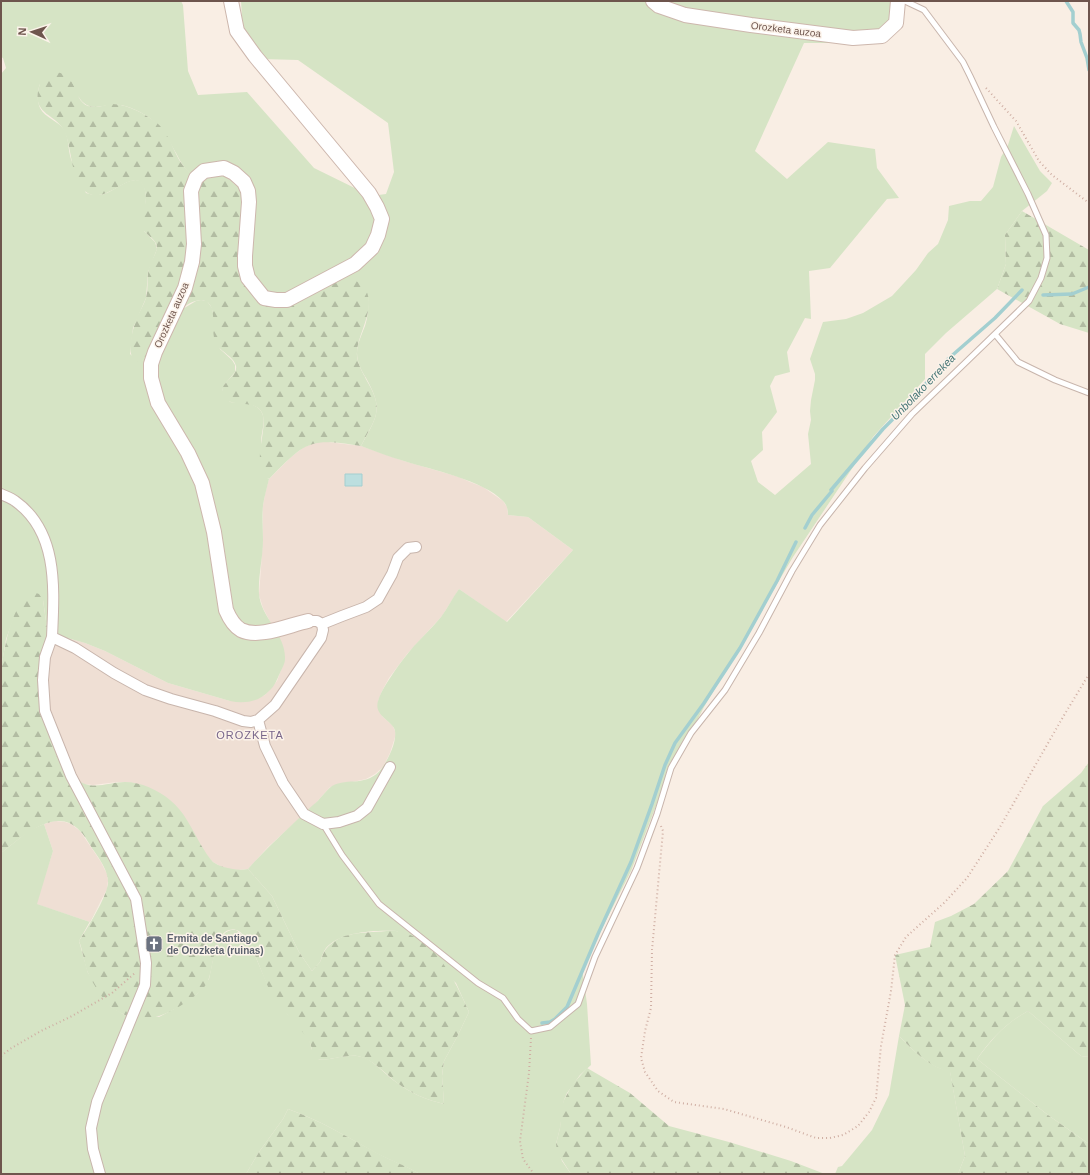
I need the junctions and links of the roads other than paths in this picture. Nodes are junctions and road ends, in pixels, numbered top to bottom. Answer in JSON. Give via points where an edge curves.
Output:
{"nodes":[{"id":1,"x":231,"y":1,"type":"edge"},
{"id":2,"x":653,"y":1,"type":"edge"},
{"id":3,"x":898,"y":1,"type":"edge"},
{"id":4,"x":906,"y":1,"type":"edge"},
{"id":5,"x":995,"y":334,"type":"junction"},
{"id":6,"x":1089,"y":393,"type":"edge"},
{"id":7,"x":1,"y":494,"type":"edge"},
{"id":8,"x":416,"y":546,"type":"dead end"},
{"id":9,"x":308,"y":621,"type":"joint"},
{"id":10,"x":322,"y":624,"type":"junction"},
{"id":11,"x":52,"y":637,"type":"junction"},
{"id":12,"x":258,"y":720,"type":"junction"},
{"id":13,"x":390,"y":767,"type":"dead end"},
{"id":14,"x":323,"y":824,"type":"junction"},
{"id":15,"x":100,"y":1174,"type":"edge"}],
"edges":[{"from":1,"to":9,"type":"street","name":"Orozketa auzoa","via":[[237,31],[370,193],[382,219],[372,248],[355,264],[287,300],[264,298],[248,278],[245,266],[249,202],[244,182],[224,168],[204,171],[196,178],[190,191],[194,244],[192,262],[185,288],[155,352],[151,364],[151,378],[158,403],[188,453],[202,483],[214,532],[226,610],[231,620],[240,629],[260,633]]},
{"from":2,"to":3,"type":"street","name":"Orozketa auzoa","via":[[659,6],[685,15],[853,38],[882,36],[896,23]]},
{"from":4,"to":5,"type":"lane","via":[[924,10],[963,62],[1046,235],[1047,258],[1041,278],[1029,301]]},
{"from":5,"to":6,"type":"lane","via":[[1018,362]]},
{"from":5,"to":14,"type":"lane","via":[[912,414],[820,525],[725,690],[691,733],[672,768],[637,868],[595,957],[578,1004],[550,1027],[531,1031],[518,1019],[503,998],[478,983],[379,904],[342,855]]},
{"from":7,"to":11,"type":"street","via":[[15,501],[30,514],[40,530],[50,556],[54,589]]},
{"from":8,"to":10,"type":"street","via":[[408,548],[398,558],[378,600]]},
{"from":9,"to":10,"type":"street"},
{"from":10,"to":12,"type":"street","via":[[321,638],[275,705]]},
{"from":11,"to":12,"type":"street","via":[[146,690],[243,721]]},
{"from":11,"to":15,"type":"street","via":[[44,665],[45,711],[71,776],[136,899],[146,963],[145,984],[97,1102],[91,1128],[93,1149]]},
{"from":12,"to":14,"type":"street","via":[[265,746],[283,783],[304,814]]},
{"from":13,"to":14,"type":"street","via":[[367,808],[357,816]]}]}
